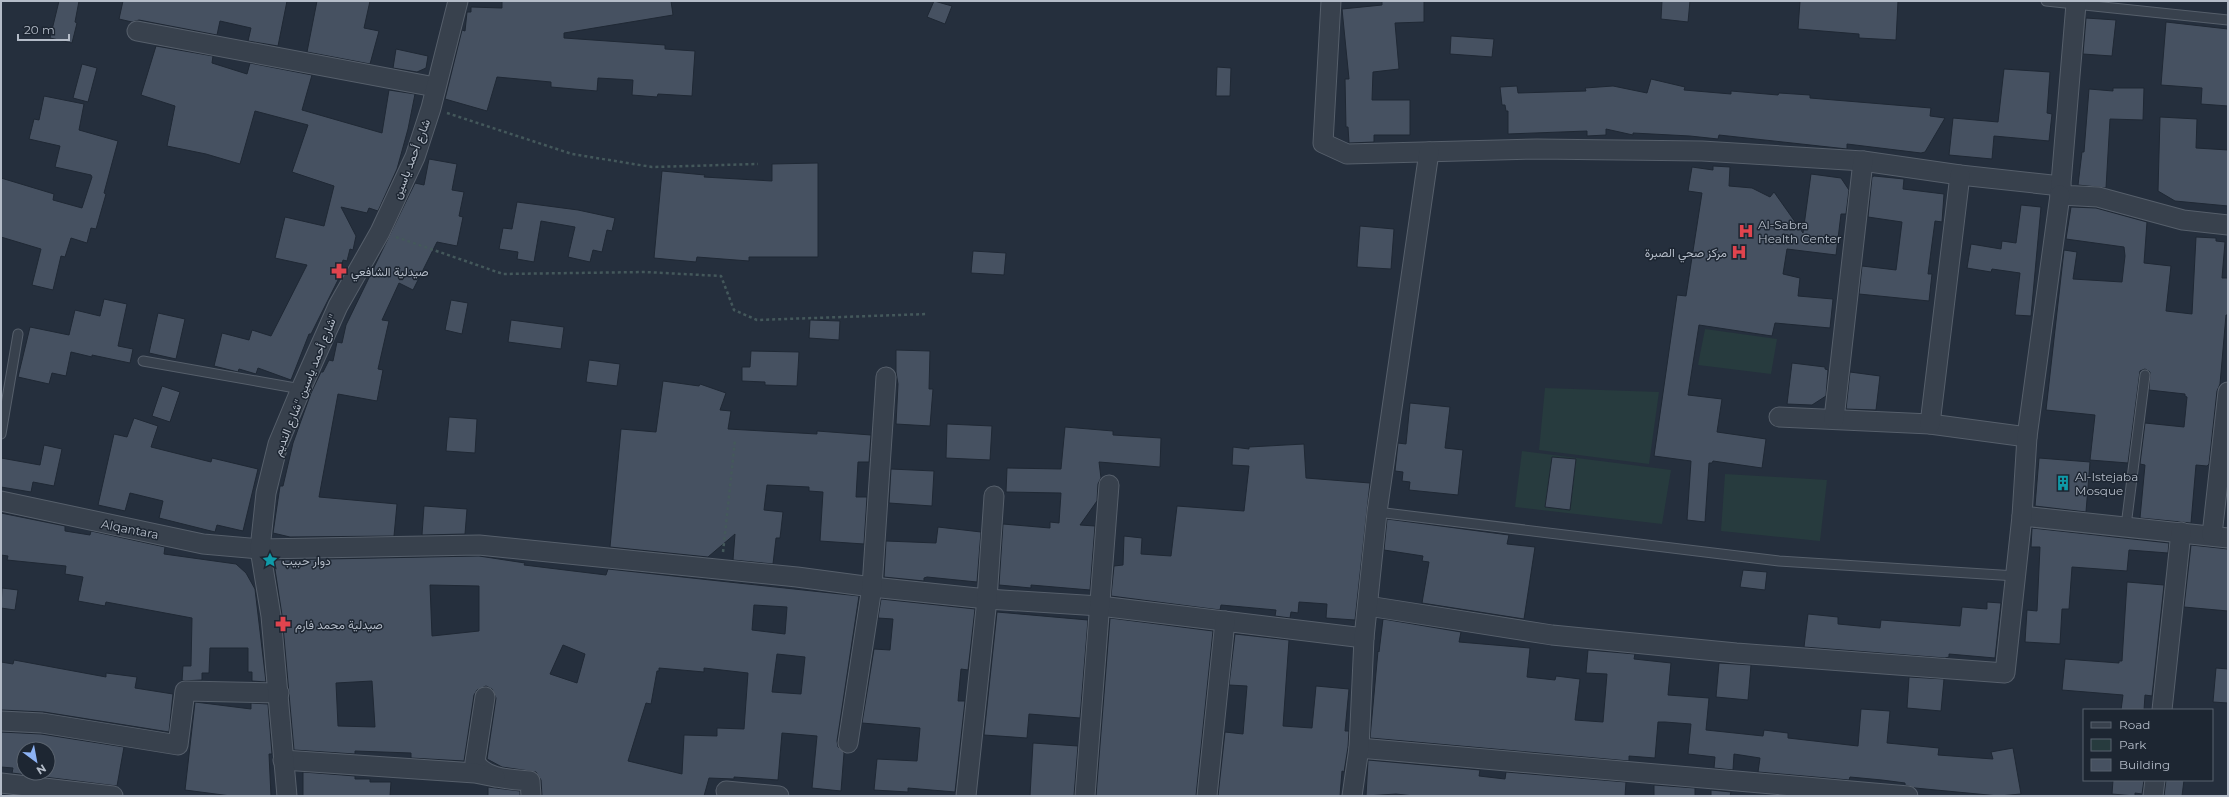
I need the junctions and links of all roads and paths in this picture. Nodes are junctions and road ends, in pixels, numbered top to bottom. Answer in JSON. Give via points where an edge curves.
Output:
{"nodes":[{"id":1,"x":458,"y":1,"type":"edge"},
{"id":2,"x":1331,"y":1,"type":"edge"},
{"id":3,"x":2046,"y":1,"type":"edge"},
{"id":4,"x":2076,"y":4,"type":"junction"},
{"id":5,"x":2228,"y":20,"type":"edge"},
{"id":6,"x":137,"y":31,"type":"dead end"},
{"id":7,"x":435,"y":87,"type":"junction"},
{"id":8,"x":431,"y":108,"type":"junction"},
{"id":9,"x":1429,"y":152,"type":"junction"},
{"id":10,"x":1863,"y":160,"type":"junction"},
{"id":11,"x":758,"y":164,"type":"dead end"},
{"id":12,"x":1960,"y":175,"type":"junction"},
{"id":13,"x":2060,"y":191,"type":"junction"},
{"id":14,"x":2228,"y":225,"type":"edge"},
{"id":15,"x":380,"y":232,"type":"junction"},
{"id":16,"x":338,"y":306,"type":"joint"},
{"id":17,"x":927,"y":314,"type":"dead end"},
{"id":18,"x":18,"y":334,"type":"dead end"},
{"id":19,"x":143,"y":361,"type":"dead end"},
{"id":20,"x":2145,"y":375,"type":"dead end"},
{"id":21,"x":886,"y":377,"type":"dead end"},
{"id":22,"x":301,"y":389,"type":"junction"},
{"id":23,"x":2228,"y":392,"type":"edge"},
{"id":24,"x":1779,"y":417,"type":"dead end"},
{"id":25,"x":1834,"y":419,"type":"junction"},
{"id":26,"x":1930,"y":424,"type":"junction"},
{"id":27,"x":1,"y":434,"type":"edge"},
{"id":28,"x":2028,"y":437,"type":"junction"},
{"id":29,"x":734,"y":440,"type":"dead end"},
{"id":30,"x":1109,"y":485,"type":"dead end"},
{"id":31,"x":994,"y":496,"type":"dead end"},
{"id":32,"x":1,"y":501,"type":"edge"},
{"id":33,"x":1378,"y":512,"type":"junction"},
{"id":34,"x":2022,"y":516,"type":"junction"},
{"id":35,"x":2126,"y":526,"type":"junction"},
{"id":36,"x":2180,"y":532,"type":"junction"},
{"id":37,"x":2220,"y":537,"type":"edge"},
{"id":38,"x":260,"y":549,"type":"junction"},
{"id":39,"x":721,"y":571,"type":"junction"},
{"id":40,"x":2016,"y":576,"type":"junction"},
{"id":41,"x":872,"y":587,"type":"junction"},
{"id":42,"x":987,"y":599,"type":"junction"},
{"id":43,"x":1100,"y":606,"type":"junction"},
{"id":44,"x":1368,"y":606,"type":"junction"},
{"id":45,"x":1225,"y":621,"type":"junction"},
{"id":46,"x":1364,"y":638,"type":"junction"},
{"id":47,"x":279,"y":693,"type":"junction"},
{"id":48,"x":485,"y":697,"type":"dead end"},
{"id":49,"x":2162,"y":709,"type":"edge"},
{"id":50,"x":1,"y":721,"type":"edge"},
{"id":51,"x":848,"y":744,"type":"dead end"},
{"id":52,"x":1359,"y":748,"type":"junction"},
{"id":53,"x":283,"y":760,"type":"junction"},
{"id":54,"x":495,"y":777,"type":"junction"},
{"id":55,"x":2155,"y":781,"type":"edge"},
{"id":56,"x":1,"y":783,"type":"edge"},
{"id":57,"x":31,"y":791,"type":"edge"},
{"id":58,"x":726,"y":791,"type":"dead end"},
{"id":59,"x":113,"y":796,"type":"edge"},
{"id":60,"x":287,"y":796,"type":"edge"},
{"id":61,"x":531,"y":796,"type":"edge"},
{"id":62,"x":779,"y":796,"type":"edge"},
{"id":63,"x":966,"y":796,"type":"edge"},
{"id":64,"x":1085,"y":796,"type":"edge"},
{"id":65,"x":1207,"y":796,"type":"edge"},
{"id":66,"x":1352,"y":796,"type":"edge"},
{"id":67,"x":1908,"y":796,"type":"edge"},
{"id":68,"x":2153,"y":796,"type":"edge"}],
"edges":[{"from":1,"to":7,"type":"street","name":"شارع أحمد ياسين"},
{"from":2,"to":9,"type":"street","via":[[1323,143],[1347,154]]},
{"from":3,"to":4,"type":"lane"},
{"from":4,"to":5,"type":"lane"},
{"from":4,"to":13,"type":"street"},
{"from":6,"to":7,"type":"street"},
{"from":7,"to":8,"type":"street","name":"شارع أحمد ياسين"},
{"from":8,"to":11,"type":"path","via":[[572,154],[652,167]]},
{"from":8,"to":15,"type":"street","name":"شارع أحمد ياسين","via":[[414,157]]},
{"from":9,"to":10,"type":"street","via":[[1537,149],[1702,151]]},
{"from":9,"to":33,"type":"street"},
{"from":10,"to":12,"type":"street"},
{"from":10,"to":25,"type":"street"},
{"from":12,"to":13,"type":"street"},
{"from":12,"to":26,"type":"street"},
{"from":13,"to":14,"type":"street","via":[[2098,197],[2183,220]]},
{"from":13,"to":28,"type":"street"},
{"from":15,"to":16,"type":"street","name":"شارع أحمد ياسين"},
{"from":15,"to":17,"type":"path","via":[[503,274],[645,272],[721,276],[734,310],[757,320]]},
{"from":16,"to":22,"type":"street","name":"شارع أحمد ياسين \"شارع النديم\""},
{"from":18,"to":27,"type":"lane"},
{"from":19,"to":22,"type":"lane"},
{"from":20,"to":35,"type":"lane"},
{"from":21,"to":41,"type":"street"},
{"from":22,"to":38,"type":"street","name":"شارع أحمد ياسين \"شارع النديم\"","via":[[278,444],[266,493]]},
{"from":23,"to":37,"type":"street"},
{"from":24,"to":25,"type":"street"},
{"from":25,"to":26,"type":"street"},
{"from":26,"to":28,"type":"street"},
{"from":28,"to":34,"type":"street"},
{"from":29,"to":39,"type":"path"},
{"from":30,"to":43,"type":"street"},
{"from":31,"to":42,"type":"street"},
{"from":32,"to":38,"type":"street","name":"Alqantara","via":[[203,544]]},
{"from":33,"to":40,"type":"lane","via":[[1779,562]]},
{"from":33,"to":44,"type":"street"},
{"from":34,"to":35,"type":"street"},
{"from":34,"to":40,"type":"street"},
{"from":35,"to":36,"type":"street"},
{"from":36,"to":37,"type":"street"},
{"from":36,"to":49,"type":"street"},
{"from":38,"to":39,"type":"street","name":"Alqantara","via":[[479,545]]},
{"from":38,"to":47,"type":"street","name":"شارع أحمد ياسين \"شارع النديم\"","via":[[271,616]]},
{"from":39,"to":41,"type":"street","name":"Alqantara","via":[[796,576]]},
{"from":40,"to":44,"type":"street","via":[[2005,673],[1736,653],[1552,635]]},
{"from":41,"to":42,"type":"street","name":"Alqantara"},
{"from":41,"to":51,"type":"street"},
{"from":42,"to":43,"type":"street","name":"Alqantara"},
{"from":42,"to":63,"type":"street"},
{"from":43,"to":45,"type":"street","name":"Alqantara"},
{"from":43,"to":64,"type":"street"},
{"from":44,"to":46,"type":"street"},
{"from":45,"to":46,"type":"street","name":"Alqantara"},
{"from":45,"to":65,"type":"street"},
{"from":46,"to":52,"type":"street"},
{"from":47,"to":50,"type":"street","via":[[185,691],[178,745],[42,723]]},
{"from":47,"to":53,"type":"street","name":"شارع أحمد ياسين \"شارع النديم\""},
{"from":48,"to":54,"type":"street","via":[[475,762],[478,767]]},
{"from":52,"to":66,"type":"street"},
{"from":52,"to":67,"type":"street"},
{"from":53,"to":54,"type":"street","via":[[475,773]]},
{"from":53,"to":60,"type":"street","name":"شارع أحمد ياسين \"شارع النديم\""},
{"from":54,"to":61,"type":"street","via":[[530,781]]},
{"from":55,"to":68,"type":"street"},
{"from":56,"to":57,"type":"street"},
{"from":57,"to":59,"type":"street"},
{"from":58,"to":62,"type":"street"}]}
